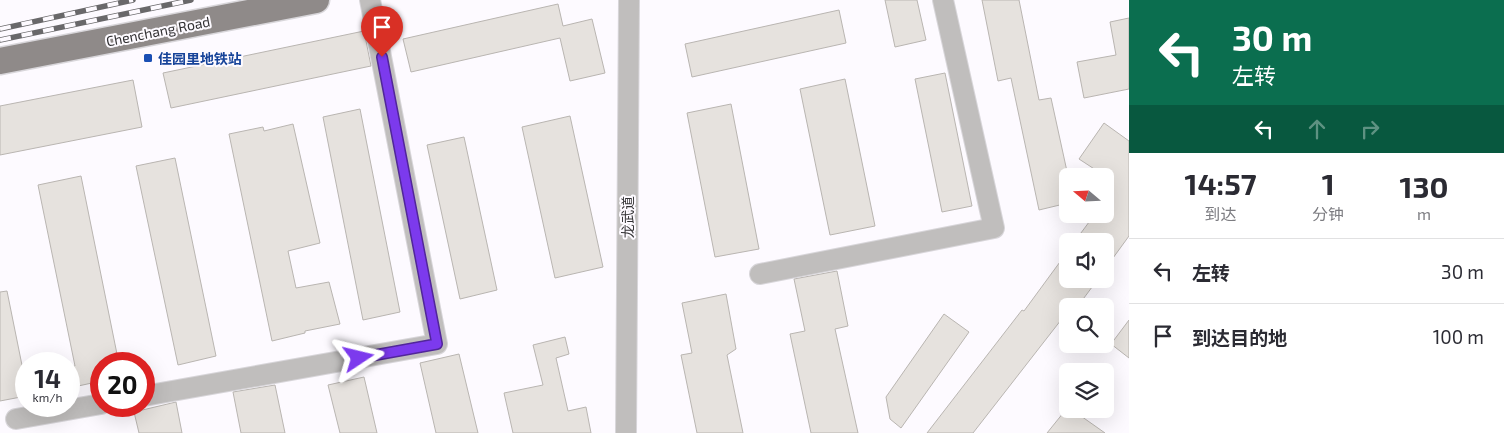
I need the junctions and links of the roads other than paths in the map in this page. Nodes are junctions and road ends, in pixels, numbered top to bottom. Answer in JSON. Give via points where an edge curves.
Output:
{"nodes":[{"id":1,"x":316,"y":0,"type":"edge"},
{"id":2,"x":370,"y":0,"type":"edge"},
{"id":3,"x":629,"y":0,"type":"edge"},
{"id":4,"x":943,"y":0,"type":"edge"},
{"id":5,"x":0,"y":61,"type":"edge"},
{"id":6,"x":760,"y":274,"type":"dead end"},
{"id":7,"x":155,"y":394,"type":"edge"},
{"id":8,"x":90,"y":406,"type":"edge"},
{"id":9,"x":16,"y":419,"type":"dead end"},
{"id":10,"x":626,"y":433,"type":"edge"}],
"edges":[{"from":1,"to":5,"type":"main road","name":"Chenchang Road"},
{"from":2,"to":7,"type":"street","via":[[437,344]]},
{"from":3,"to":10,"type":"street","name":"龙武道"},
{"from":4,"to":6,"type":"street","via":[[994,228]]},
{"from":8,"to":9,"type":"street"}]}
